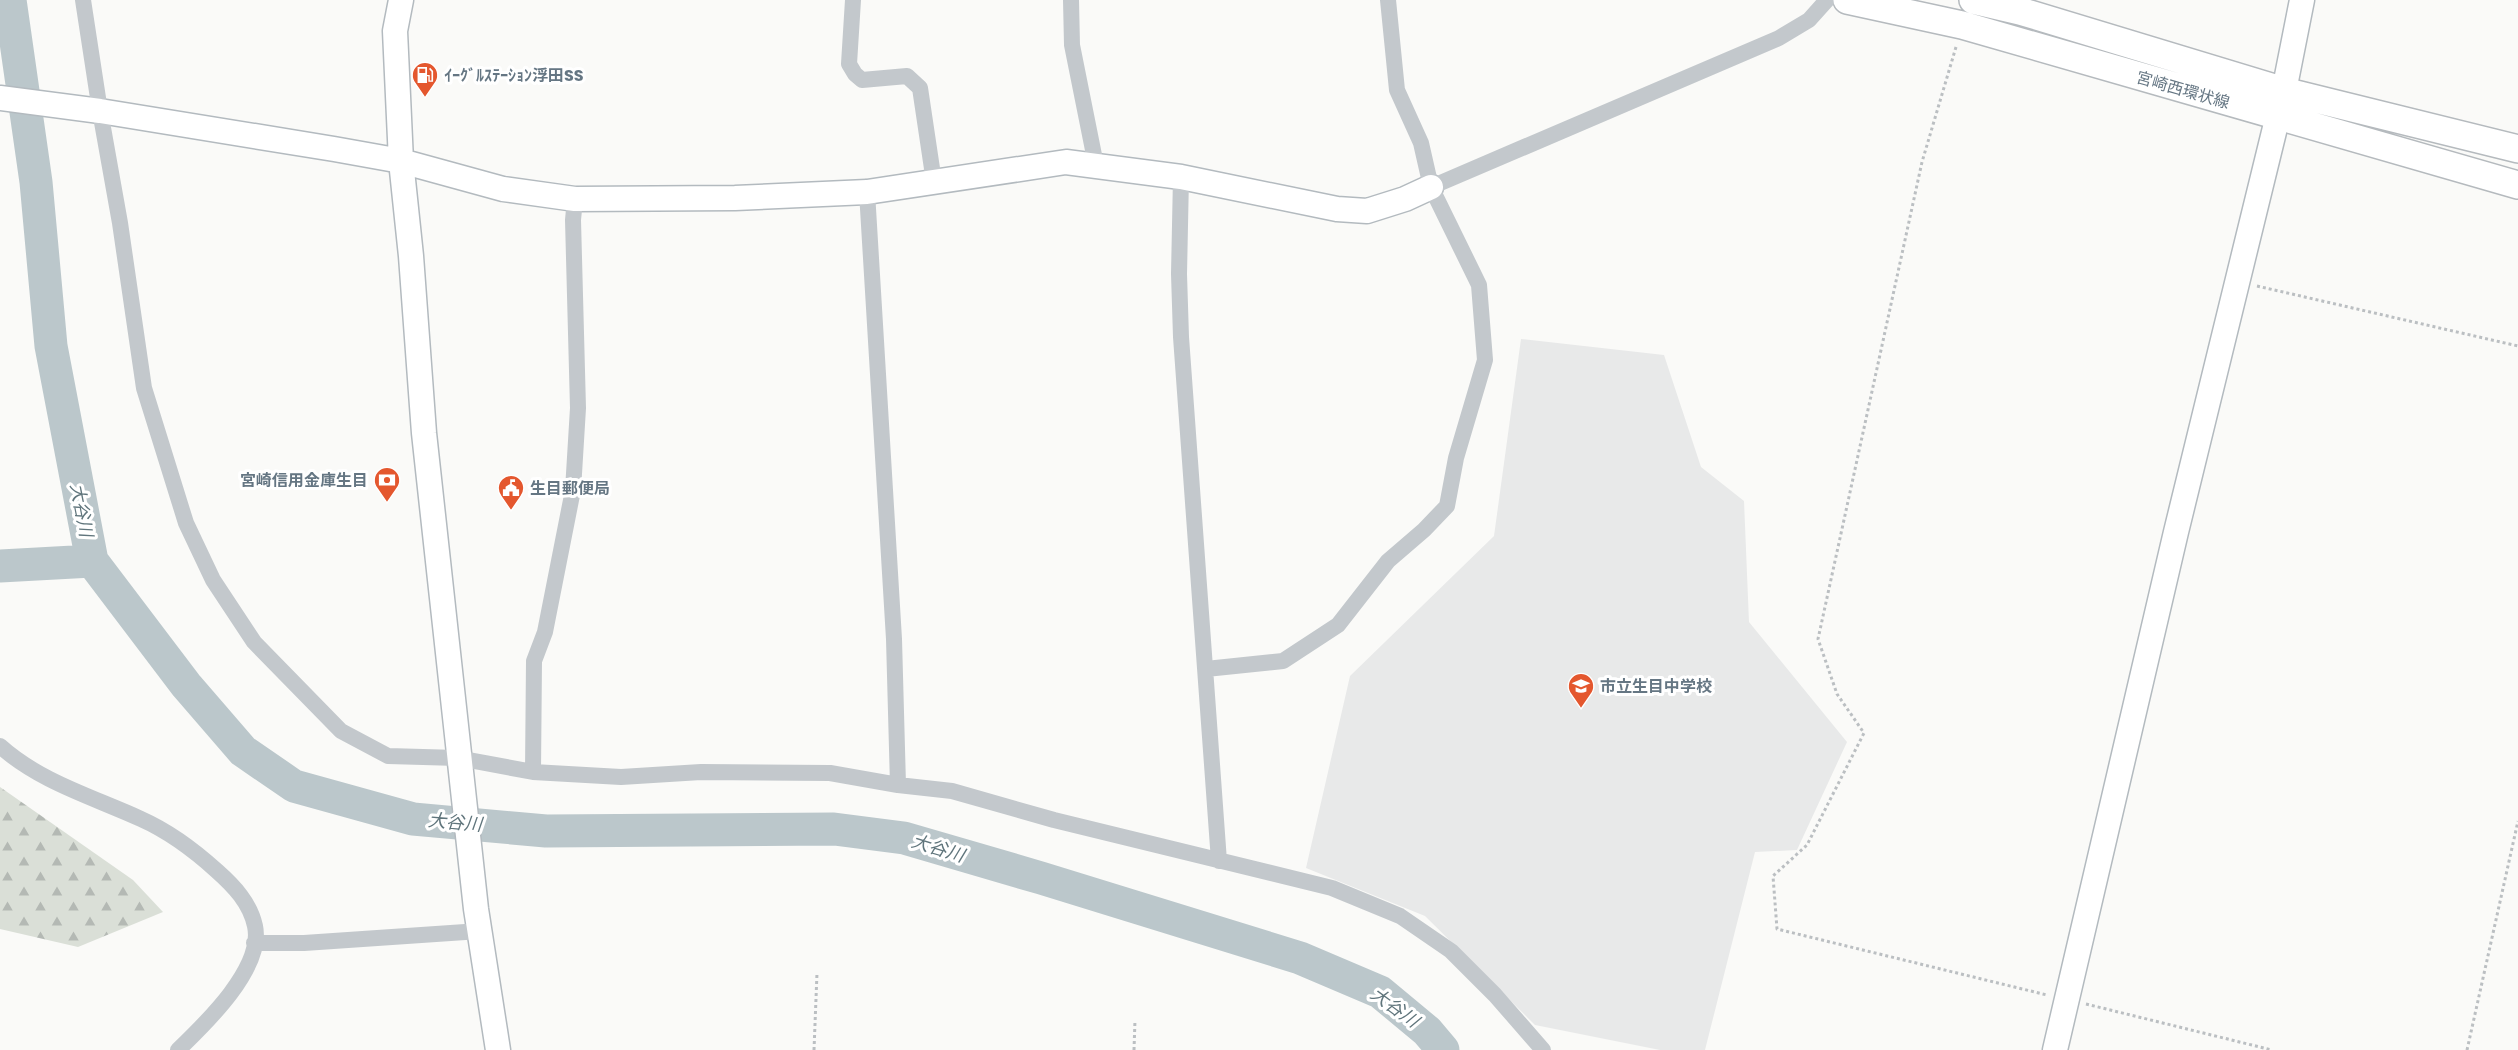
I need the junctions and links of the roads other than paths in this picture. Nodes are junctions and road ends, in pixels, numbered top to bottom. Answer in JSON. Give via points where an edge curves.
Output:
{"nodes":[{"id":1,"x":83,"y":0,"type":"edge"},
{"id":2,"x":401,"y":0,"type":"edge"},
{"id":3,"x":853,"y":0,"type":"edge"},
{"id":4,"x":1071,"y":0,"type":"edge"},
{"id":5,"x":1388,"y":0,"type":"edge"},
{"id":6,"x":1827,"y":0,"type":"edge"},
{"id":7,"x":1847,"y":0,"type":"edge"},
{"id":8,"x":1973,"y":0,"type":"edge"},
{"id":9,"x":2302,"y":0,"type":"edge"},
{"id":10,"x":2284,"y":91,"type":"junction"},
{"id":11,"x":0,"y":98,"type":"edge"},
{"id":12,"x":91,"y":109,"type":"junction"},
{"id":13,"x":2276,"y":117,"type":"junction"},
{"id":14,"x":2518,"y":149,"type":"edge"},
{"id":15,"x":401,"y":161,"type":"junction"},
{"id":16,"x":1096,"y":165,"type":"junction"},
{"id":17,"x":1181,"y":177,"type":"junction"},
{"id":18,"x":934,"y":182,"type":"junction"},
{"id":19,"x":2518,"y":185,"type":"edge"},
{"id":20,"x":1431,"y":187,"type":"junction"},
{"id":21,"x":867,"y":192,"type":"junction"},
{"id":22,"x":575,"y":199,"type":"junction"},
{"id":23,"x":1206,"y":669,"type":"junction"},
{"id":24,"x":0,"y":746,"type":"edge"},
{"id":25,"x":458,"y":758,"type":"junction"},
{"id":26,"x":533,"y":772,"type":"junction"},
{"id":27,"x":898,"y":785,"type":"junction"},
{"id":28,"x":1219,"y":861,"type":"junction"},
{"id":29,"x":478,"y":920,"type":"junction"},
{"id":30,"x":254,"y":943,"type":"junction"},
{"id":31,"x":178,"y":1050,"type":"edge"},
{"id":32,"x":498,"y":1050,"type":"edge"},
{"id":33,"x":1543,"y":1050,"type":"edge"},
{"id":34,"x":2055,"y":1050,"type":"edge"}],
"edges":[{"from":1,"to":12,"type":"street"},
{"from":2,"to":15,"type":"street","via":[[396,31]]},
{"from":3,"to":18,"type":"street","via":[[849,64],[862,80],[907,76],[920,88]]},
{"from":4,"to":16,"type":"street","via":[[1072,45]]},
{"from":5,"to":20,"type":"street","via":[[1397,90],[1421,143]]},
{"from":6,"to":20,"type":"street","via":[[1809,20],[1779,38]]},
{"from":7,"to":13,"type":"main road","name":"宮崎西環状線","via":[[1962,25]]},
{"from":8,"to":10,"type":"main road","name":"宮崎西環状線"},
{"from":9,"to":10,"type":"street"},
{"from":10,"to":13,"type":"street"},
{"from":10,"to":14,"type":"main road","name":"宮崎西環状線"},
{"from":11,"to":12,"type":"street"},
{"from":12,"to":15,"type":"street"},
{"from":12,"to":25,"type":"street","via":[[120,223],[144,388],[186,523],[213,579],[254,642],[341,731],[388,756]]},
{"from":13,"to":19,"type":"main road","name":"宮崎西環状線"},
{"from":13,"to":34,"type":"street"},
{"from":15,"to":22,"type":"street","via":[[503,189]]},
{"from":15,"to":25,"type":"street","via":[[425,444]]},
{"from":16,"to":17,"type":"street"},
{"from":16,"to":18,"type":"street","via":[[1066,162]]},
{"from":17,"to":20,"type":"street","via":[[1326,207],[1367,211]]},
{"from":17,"to":23,"type":"street","via":[[1181,338]]},
{"from":18,"to":21,"type":"street"},
{"from":20,"to":23,"type":"street","via":[[1479,285],[1485,360],[1456,459],[1447,506],[1388,561],[1338,625],[1283,661]]},
{"from":21,"to":22,"type":"street"},
{"from":21,"to":27,"type":"street","via":[[893,627]]},
{"from":22,"to":26,"type":"street","via":[[578,408],[573,490],[544,632],[534,661]]},
{"from":23,"to":28,"type":"street"},
{"from":24,"to":30,"type":"street","via":[[14,759],[60,785],[144,820],[205,860],[246,902],[255,927]]},
{"from":25,"to":26,"type":"street"},
{"from":25,"to":29,"type":"street"},
{"from":26,"to":27,"type":"street","via":[[621,777],[701,772],[830,772]]},
{"from":27,"to":28,"type":"street","via":[[952,791]]},
{"from":28,"to":33,"type":"street","via":[[1332,888],[1400,916],[1451,951]]},
{"from":29,"to":30,"type":"street","via":[[304,943]]},
{"from":29,"to":32,"type":"street"},
{"from":30,"to":31,"type":"street","via":[[231,994]]}]}
